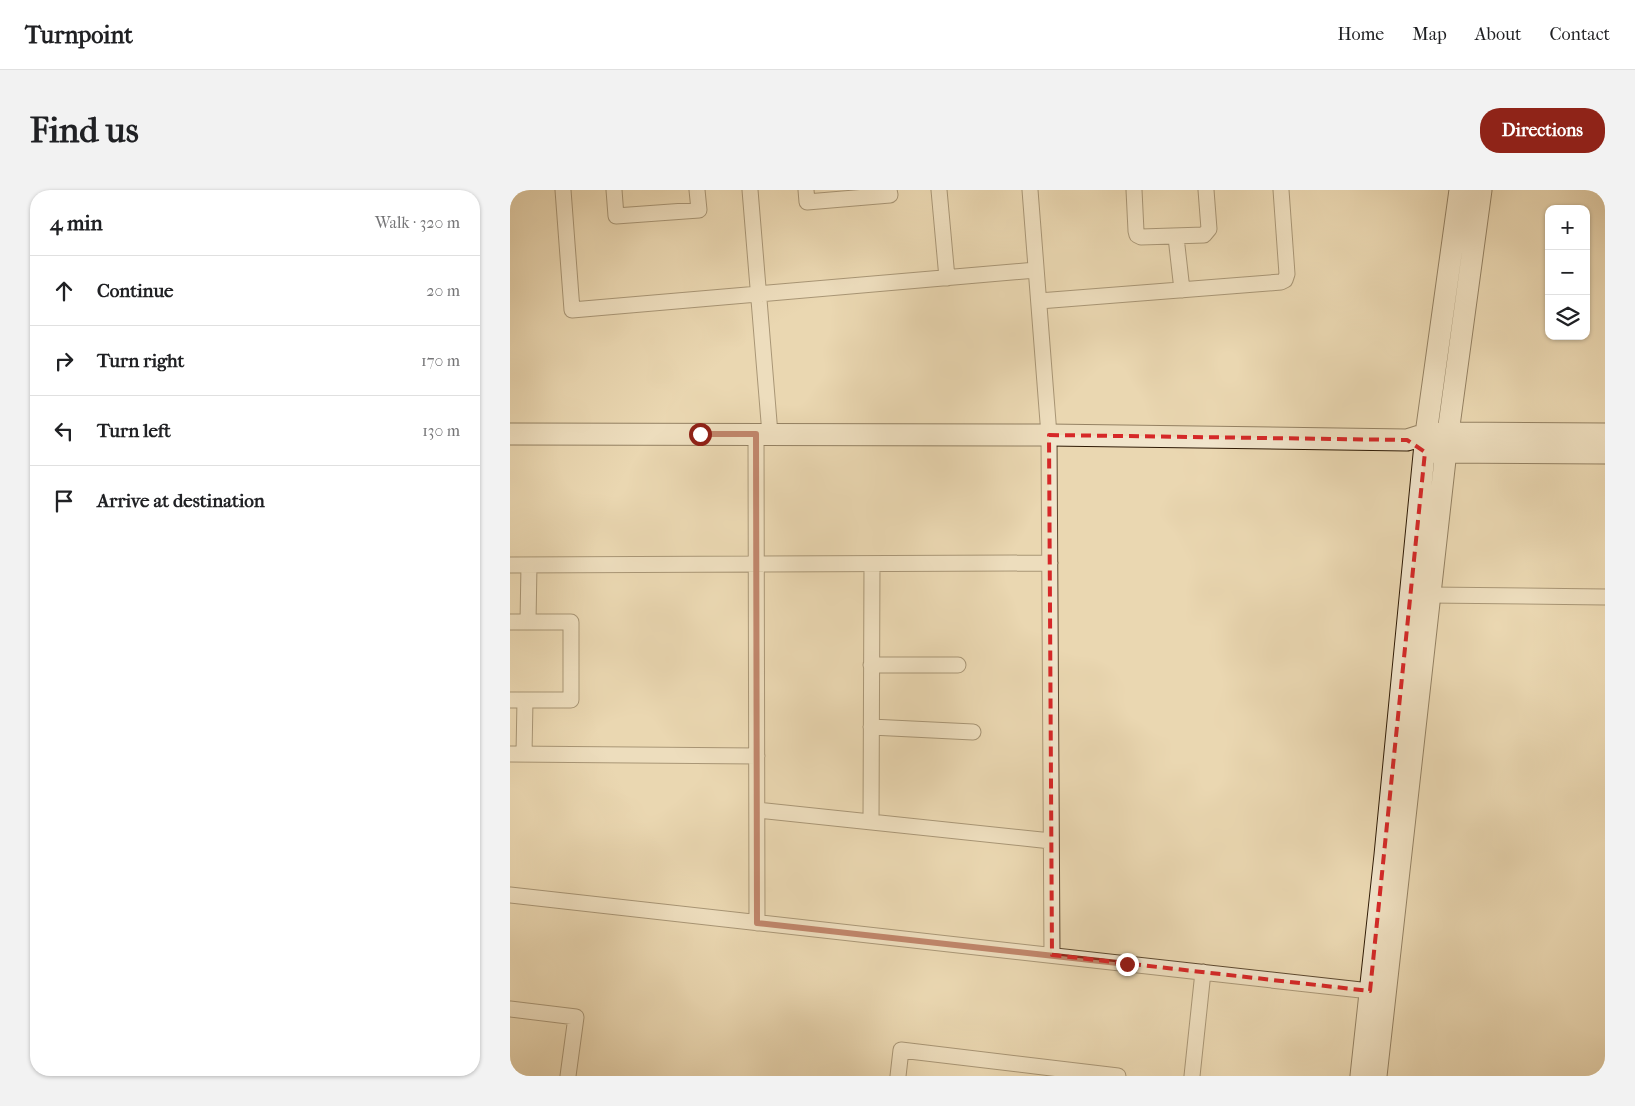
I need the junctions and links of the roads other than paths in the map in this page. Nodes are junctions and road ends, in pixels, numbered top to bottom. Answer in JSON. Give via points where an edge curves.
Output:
{"nodes":[{"id":1,"x":563,"y":190,"type":"edge"},
{"id":2,"x":614,"y":190,"type":"edge"},
{"id":3,"x":697,"y":190,"type":"edge"},
{"id":4,"x":750,"y":190,"type":"edge"},
{"id":5,"x":806,"y":190,"type":"edge"},
{"id":6,"x":889,"y":190,"type":"edge"},
{"id":7,"x":939,"y":190,"type":"edge"},
{"id":8,"x":1030,"y":190,"type":"edge"},
{"id":9,"x":1134,"y":190,"type":"edge"},
{"id":10,"x":1206,"y":190,"type":"edge"},
{"id":11,"x":1281,"y":190,"type":"edge"},
{"id":12,"x":1460,"y":190,"type":"edge"},
{"id":13,"x":1481,"y":190,"type":"edge"},
{"id":14,"x":1176,"y":237,"type":"junction"},
{"id":15,"x":1036,"y":270,"type":"junction"},
{"id":16,"x":947,"y":278,"type":"junction"},
{"id":17,"x":1182,"y":290,"type":"junction"},
{"id":18,"x":759,"y":294,"type":"junction"},
{"id":19,"x":1039,"y":301,"type":"junction"},
{"id":20,"x":510,"y":434,"type":"edge"},
{"id":21,"x":763,"y":434,"type":"junction"},
{"id":22,"x":1605,"y":434,"type":"edge"},
{"id":23,"x":1049,"y":435,"type":"junction"},
{"id":24,"x":1430,"y":442,"type":"junction"},
{"id":25,"x":1605,"y":453,"type":"edge"},
{"id":26,"x":1050,"y":563,"type":"junction"},
{"id":27,"x":872,"y":564,"type":"junction"},
{"id":28,"x":510,"y":565,"type":"edge"},
{"id":29,"x":529,"y":565,"type":"junction"},
{"id":30,"x":757,"y":565,"type":"junction"},
{"id":31,"x":1430,"y":595,"type":"junction"},
{"id":32,"x":1605,"y":596,"type":"edge"},
{"id":33,"x":510,"y":622,"type":"edge"},
{"id":34,"x":528,"y":622,"type":"junction"},
{"id":35,"x":871,"y":665,"type":"junction"},
{"id":36,"x":958,"y":665,"type":"dead end"},
{"id":37,"x":517,"y":700,"type":"edge"},
{"id":38,"x":871,"y":727,"type":"junction"},
{"id":39,"x":973,"y":732,"type":"dead end"},
{"id":40,"x":517,"y":754,"type":"edge"},
{"id":41,"x":757,"y":756,"type":"junction"},
{"id":42,"x":757,"y":810,"type":"junction"},
{"id":43,"x":871,"y":822,"type":"junction"},
{"id":44,"x":1051,"y":841,"type":"junction"},
{"id":45,"x":510,"y":895,"type":"edge"},
{"id":46,"x":757,"y":923,"type":"junction"},
{"id":47,"x":1052,"y":955,"type":"junction"},
{"id":48,"x":1203,"y":972,"type":"junction"},
{"id":49,"x":1370,"y":990,"type":"junction"},
{"id":50,"x":510,"y":1009,"type":"edge"},
{"id":51,"x":568,"y":1076,"type":"edge"},
{"id":52,"x":898,"y":1076,"type":"edge"},
{"id":53,"x":1118,"y":1076,"type":"edge"},
{"id":54,"x":1192,"y":1076,"type":"edge"},
{"id":55,"x":1361,"y":1076,"type":"edge"},
{"id":56,"x":1376,"y":1076,"type":"edge"}],
"edges":[{"from":1,"to":18,"type":"street","via":[[572,310]]},
{"from":2,"to":3,"type":"street","via":[[616,216],[699,210]]},
{"from":4,"to":18,"type":"street"},
{"from":5,"to":6,"type":"street","via":[[807,202],[890,195]]},
{"from":7,"to":16,"type":"street"},
{"from":8,"to":15,"type":"street"},
{"from":9,"to":14,"type":"street","via":[[1138,235]]},
{"from":10,"to":14,"type":"street","via":[[1209,229],[1204,235]]},
{"from":11,"to":17,"type":"street","via":[[1285,280]]},
{"from":12,"to":24,"type":"street"},
{"from":13,"to":24,"type":"street"},
{"from":14,"to":17,"type":"street"},
{"from":15,"to":16,"type":"street"},
{"from":15,"to":19,"type":"street"},
{"from":16,"to":18,"type":"street"},
{"from":17,"to":19,"type":"street"},
{"from":18,"to":21,"type":"street"},
{"from":19,"to":23,"type":"street"},
{"from":20,"to":21,"type":"street"},
{"from":21,"to":23,"type":"street"},
{"from":21,"to":30,"type":"street"},
{"from":22,"to":24,"type":"street"},
{"from":23,"to":24,"type":"street"},
{"from":23,"to":26,"type":"street"},
{"from":24,"to":25,"type":"street"},
{"from":24,"to":31,"type":"street"},
{"from":24,"to":49,"type":"street"},
{"from":26,"to":27,"type":"street"},
{"from":26,"to":44,"type":"street"},
{"from":27,"to":30,"type":"street"},
{"from":27,"to":35,"type":"street"},
{"from":28,"to":29,"type":"street"},
{"from":29,"to":30,"type":"street"},
{"from":29,"to":34,"type":"street"},
{"from":30,"to":41,"type":"street"},
{"from":31,"to":32,"type":"street"},
{"from":31,"to":56,"type":"street"},
{"from":33,"to":34,"type":"street"},
{"from":34,"to":37,"type":"street","via":[[570,622],[571,700]]},
{"from":35,"to":36,"type":"street"},
{"from":35,"to":38,"type":"street"},
{"from":37,"to":40,"type":"street"},
{"from":38,"to":39,"type":"street"},
{"from":38,"to":43,"type":"street"},
{"from":40,"to":41,"type":"street"},
{"from":41,"to":42,"type":"street"},
{"from":42,"to":43,"type":"street"},
{"from":42,"to":46,"type":"street"},
{"from":43,"to":44,"type":"street"},
{"from":44,"to":47,"type":"street"},
{"from":45,"to":46,"type":"street"},
{"from":46,"to":47,"type":"street"},
{"from":47,"to":48,"type":"street"},
{"from":48,"to":49,"type":"street"},
{"from":48,"to":54,"type":"street"},
{"from":49,"to":55,"type":"street"},
{"from":50,"to":51,"type":"street","via":[[576,1017]]},
{"from":52,"to":53,"type":"street","via":[[901,1050]]}]}
